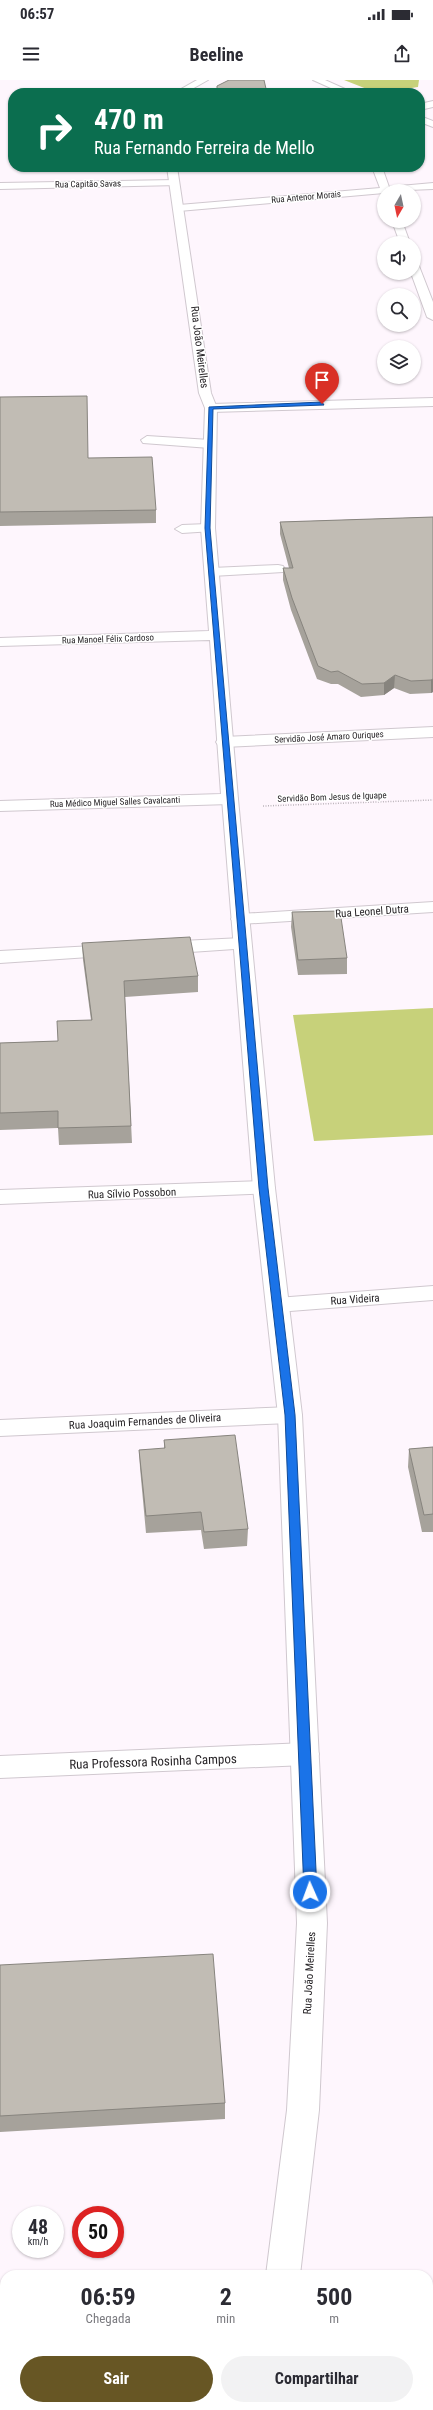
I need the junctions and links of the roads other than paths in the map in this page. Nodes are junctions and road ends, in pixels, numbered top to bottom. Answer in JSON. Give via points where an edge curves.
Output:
{"nodes":[{"id":1,"x":204,"y":80,"type":"edge"},
{"id":2,"x":317,"y":80,"type":"edge"},
{"id":3,"x":188,"y":88,"type":"edge"},
{"id":4,"x":337,"y":88,"type":"edge"},
{"id":5,"x":173,"y":172,"type":"edge"},
{"id":6,"x":378,"y":172,"type":"edge"},
{"id":7,"x":176,"y":183,"type":"junction"},
{"id":8,"x":383,"y":184,"type":"edge"},
{"id":9,"x":0,"y":186,"type":"edge"},
{"id":10,"x":433,"y":186,"type":"edge"},
{"id":11,"x":421,"y":187,"type":"edge"},
{"id":12,"x":377,"y":192,"type":"edge"},
{"id":13,"x":180,"y":208,"type":"junction"},
{"id":14,"x":419,"y":280,"type":"edge"},
{"id":15,"x":433,"y":317,"type":"edge"},
{"id":16,"x":433,"y":402,"type":"edge"},
{"id":17,"x":211,"y":408,"type":"junction"},
{"id":18,"x":147,"y":440,"type":"dead end"},
{"id":19,"x":210,"y":444,"type":"junction"},
{"id":20,"x":208,"y":528,"type":"junction"},
{"id":21,"x":182,"y":529,"type":"dead end"},
{"id":22,"x":278,"y":569,"type":"dead end"},
{"id":23,"x":212,"y":572,"type":"junction"},
{"id":24,"x":216,"y":635,"type":"junction"},
{"id":25,"x":0,"y":642,"type":"edge"},
{"id":26,"x":433,"y":732,"type":"edge"},
{"id":27,"x":224,"y":742,"type":"junction"},
{"id":28,"x":230,"y":803,"type":"junction"},
{"id":29,"x":0,"y":806,"type":"edge"},
{"id":30,"x":433,"y":907,"type":"edge"},
{"id":31,"x":240,"y":920,"type":"junction"},
{"id":32,"x":242,"y":944,"type":"junction"},
{"id":33,"x":0,"y":956,"type":"edge"},
{"id":34,"x":264,"y":1188,"type":"junction"},
{"id":35,"x":0,"y":1197,"type":"edge"},
{"id":36,"x":433,"y":1293,"type":"edge"},
{"id":37,"x":278,"y":1305,"type":"junction"},
{"id":38,"x":290,"y":1415,"type":"junction"},
{"id":39,"x":0,"y":1428,"type":"edge"},
{"id":40,"x":305,"y":1754,"type":"junction"},
{"id":41,"x":0,"y":1767,"type":"edge"},
{"id":42,"x":284,"y":2270,"type":"edge"}],
"edges":[{"from":1,"to":3,"type":"main road"},
{"from":2,"to":4,"type":"main road"},
{"from":5,"to":7,"type":"main road","name":"Rua João Meirelles"},
{"from":6,"to":8,"type":"main road"},
{"from":7,"to":9,"type":"main road","name":"Rua Capitão Savas"},
{"from":7,"to":13,"type":"main road","name":"Rua João Meirelles"},
{"from":10,"to":11,"type":"main road","name":"Rua Antenor Morais"},
{"from":12,"to":13,"type":"main road","name":"Rua Antenor Morais"},
{"from":13,"to":17,"type":"main road","name":"Rua João Meirelles","via":[[205,393]]},
{"from":14,"to":15,"type":"main road"},
{"from":16,"to":17,"type":"main road"},
{"from":17,"to":19,"type":"main road","name":"Rua João Meirelles"},
{"from":18,"to":19,"type":"main road"},
{"from":19,"to":20,"type":"main road","name":"Rua João Meirelles"},
{"from":20,"to":21,"type":"main road"},
{"from":20,"to":23,"type":"main road","name":"Rua João Meirelles"},
{"from":22,"to":23,"type":"main road"},
{"from":23,"to":24,"type":"main road","name":"Rua João Meirelles"},
{"from":24,"to":25,"type":"main road","name":"Rua Manoel Félix Cardoso"},
{"from":24,"to":27,"type":"main road","name":"Rua João Meirelles"},
{"from":26,"to":27,"type":"main road","name":"Servidão José Amaro Ouriques"},
{"from":27,"to":28,"type":"main road","name":"Rua João Meirelles"},
{"from":28,"to":29,"type":"main road","name":"Rua Médico Miguel Salles Cavalcanti"},
{"from":28,"to":31,"type":"main road","name":"Rua João Meirelles"},
{"from":30,"to":31,"type":"main road","name":"Rua Leonel Dutra"},
{"from":31,"to":32,"type":"main road","name":"Rua João Meirelles"},
{"from":32,"to":33,"type":"main road"},
{"from":32,"to":34,"type":"main road","name":"Rua João Meirelles"},
{"from":34,"to":35,"type":"main road","name":"Rua Sílvio Possobon"},
{"from":34,"to":37,"type":"main road","name":"Rua João Meirelles"},
{"from":36,"to":37,"type":"main road","name":"Rua Videira"},
{"from":37,"to":38,"type":"main road","name":"Rua João Meirelles"},
{"from":38,"to":39,"type":"main road","name":"Rua Joaquim Fernandes de Oliveira"},
{"from":38,"to":40,"type":"main road","name":"Rua João Meirelles"},
{"from":40,"to":41,"type":"main road","name":"Rua Professora Rosinha Campos"},
{"from":40,"to":42,"type":"main road","name":"Rua João Meirelles","via":[[312,1923],[303,2110]]}]}
